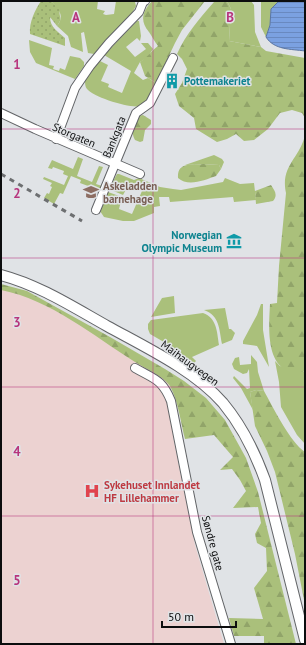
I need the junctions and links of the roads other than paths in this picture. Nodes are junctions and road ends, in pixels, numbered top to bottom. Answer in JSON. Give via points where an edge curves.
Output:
{"nodes":[{"id":1,"x":145,"y":1,"type":"edge"},
{"id":2,"x":173,"y":58,"type":"dead end"},
{"id":3,"x":1,"y":113,"type":"edge"},
{"id":4,"x":56,"y":139,"type":"junction"},
{"id":5,"x":115,"y":164,"type":"junction"},
{"id":6,"x":140,"y":174,"type":"dead end"},
{"id":7,"x":96,"y":210,"type":"dead end"},
{"id":8,"x":1,"y":275,"type":"edge"},
{"id":9,"x":136,"y":368,"type":"dead end"},
{"id":10,"x":305,"y":640,"type":"edge"},
{"id":11,"x":231,"y":644,"type":"edge"}],
"edges":[{"from":1,"to":4,"type":"street","via":[[139,12],[109,43],[75,88]]},
{"from":2,"to":5,"type":"street","name":"Bankgata","via":[[150,103],[136,113]]},
{"from":3,"to":4,"type":"street","name":"Storgaten"},
{"from":4,"to":5,"type":"street","name":"Storgaten"},
{"from":5,"to":6,"type":"street","name":"Storgaten"},
{"from":5,"to":7,"type":"street","name":"Bankgata"},
{"from":8,"to":10,"type":"street","name":"Maihaugvegen","via":[[34,286],[155,352],[207,388],[222,403],[243,431],[256,455],[265,480]]},
{"from":9,"to":11,"type":"street","name":"Søndre gate","via":[[165,386],[171,401],[197,532]]}]}
